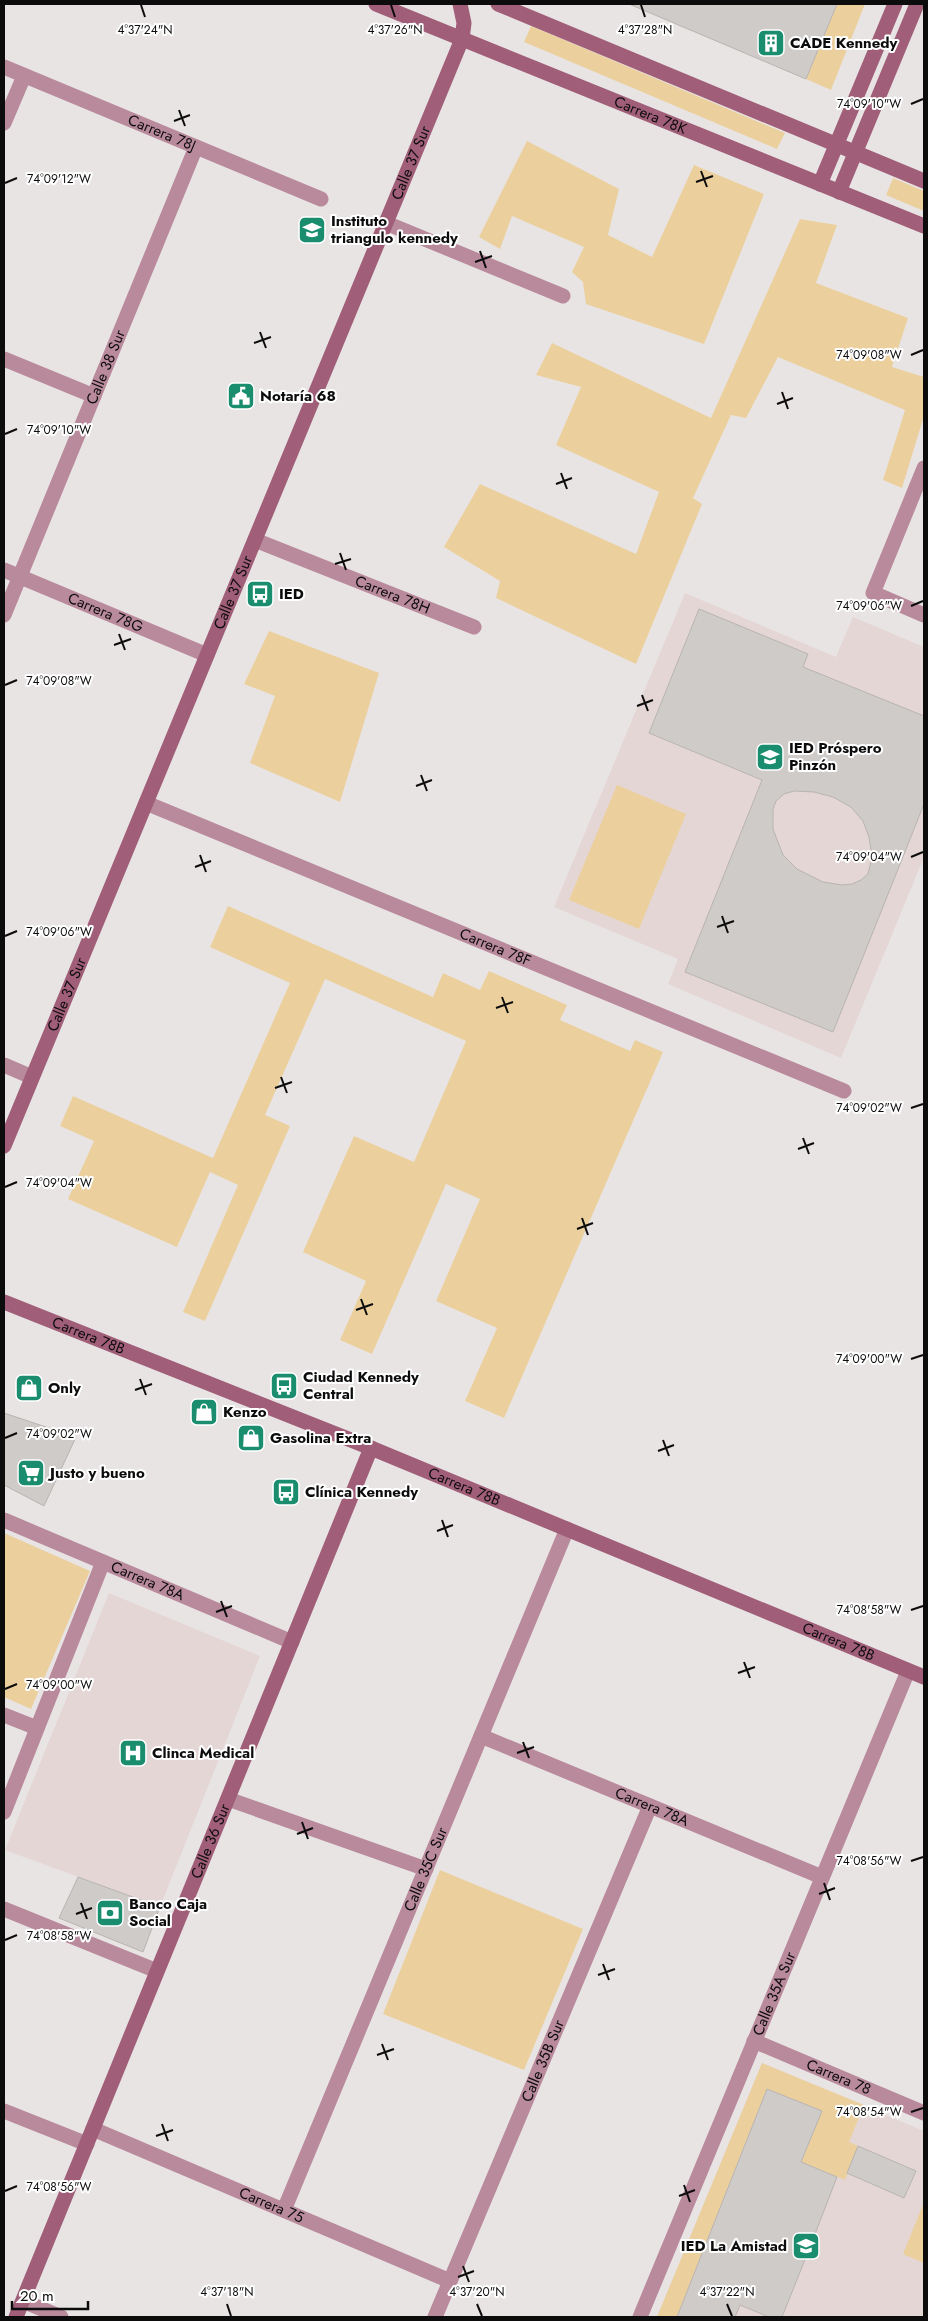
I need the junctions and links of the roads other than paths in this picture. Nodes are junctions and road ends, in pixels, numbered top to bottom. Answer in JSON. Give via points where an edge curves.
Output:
{"nodes":[{"id":1,"x":376,"y":4,"type":"edge"},
{"id":2,"x":460,"y":4,"type":"edge"},
{"id":3,"x":498,"y":4,"type":"edge"},
{"id":4,"x":895,"y":4,"type":"edge"},
{"id":5,"x":917,"y":4,"type":"edge"},
{"id":6,"x":462,"y":39,"type":"junction"},
{"id":7,"x":4,"y":68,"type":"edge"},
{"id":8,"x":24,"y":76,"type":"junction"},
{"id":9,"x":4,"y":123,"type":"edge"},
{"id":10,"x":837,"y":146,"type":"junction"},
{"id":11,"x":196,"y":147,"type":"junction"},
{"id":12,"x":855,"y":153,"type":"junction"},
{"id":13,"x":924,"y":181,"type":"edge"},
{"id":14,"x":820,"y":184,"type":"junction"},
{"id":15,"x":840,"y":192,"type":"junction"},
{"id":16,"x":321,"y":199,"type":"dead end"},
{"id":17,"x":386,"y":223,"type":"junction"},
{"id":18,"x":924,"y":226,"type":"edge"},
{"id":19,"x":563,"y":296,"type":"dead end"},
{"id":20,"x":4,"y":359,"type":"edge"},
{"id":21,"x":94,"y":396,"type":"junction"},
{"id":22,"x":924,"y":468,"type":"edge"},
{"id":23,"x":255,"y":540,"type":"junction"},
{"id":24,"x":4,"y":570,"type":"edge"},
{"id":25,"x":20,"y":577,"type":"junction"},
{"id":26,"x":4,"y":615,"type":"edge"},
{"id":27,"x":924,"y":616,"type":"edge"},
{"id":28,"x":474,"y":627,"type":"dead end"},
{"id":29,"x":207,"y":656,"type":"junction"},
{"id":30,"x":146,"y":803,"type":"junction"},
{"id":31,"x":4,"y":1065,"type":"edge"},
{"id":32,"x":32,"y":1077,"type":"junction"},
{"id":33,"x":844,"y":1091,"type":"dead end"},
{"id":34,"x":4,"y":1146,"type":"edge"},
{"id":35,"x":4,"y":1302,"type":"edge"},
{"id":36,"x":371,"y":1448,"type":"junction"},
{"id":37,"x":4,"y":1520,"type":"edge"},
{"id":38,"x":567,"y":1529,"type":"junction"},
{"id":39,"x":103,"y":1562,"type":"junction"},
{"id":40,"x":292,"y":1642,"type":"junction"},
{"id":41,"x":908,"y":1671,"type":"junction"},
{"id":42,"x":924,"y":1677,"type":"edge"},
{"id":43,"x":4,"y":1715,"type":"edge"},
{"id":44,"x":37,"y":1728,"type":"junction"},
{"id":45,"x":481,"y":1736,"type":"junction"},
{"id":46,"x":228,"y":1798,"type":"junction"},
{"id":47,"x":650,"y":1806,"type":"junction"},
{"id":48,"x":4,"y":1812,"type":"edge"},
{"id":49,"x":426,"y":1870,"type":"junction"},
{"id":50,"x":822,"y":1877,"type":"junction"},
{"id":51,"x":4,"y":1909,"type":"edge"},
{"id":52,"x":157,"y":1971,"type":"junction"},
{"id":53,"x":754,"y":2041,"type":"junction"},
{"id":54,"x":4,"y":2111,"type":"edge"},
{"id":55,"x":924,"y":2114,"type":"edge"},
{"id":56,"x":93,"y":2129,"type":"junction"},
{"id":57,"x":87,"y":2144,"type":"junction"},
{"id":58,"x":284,"y":2210,"type":"junction"},
{"id":59,"x":450,"y":2281,"type":"junction"},
{"id":60,"x":23,"y":2301,"type":"junction"},
{"id":61,"x":16,"y":2317,"type":"edge"},
{"id":62,"x":61,"y":2317,"type":"edge"},
{"id":63,"x":435,"y":2317,"type":"edge"},
{"id":64,"x":640,"y":2317,"type":"edge"}],
"edges":[{"from":1,"to":6,"type":"street","name":"Carrera 78K"},
{"from":2,"to":6,"type":"street","via":[[464,23]]},
{"from":3,"to":10,"type":"street"},
{"from":4,"to":10,"type":"street"},
{"from":5,"to":12,"type":"street"},
{"from":6,"to":14,"type":"street","name":"Carrera 78K"},
{"from":6,"to":17,"type":"street","name":"Calle 37 Sur"},
{"from":7,"to":8,"type":"street","name":"Carrera 78J"},
{"from":8,"to":9,"type":"street"},
{"from":8,"to":11,"type":"street","name":"Carrera 78J"},
{"from":10,"to":12,"type":"street"},
{"from":10,"to":14,"type":"street"},
{"from":11,"to":16,"type":"street","name":"Carrera 78J"},
{"from":11,"to":21,"type":"street","name":"Calle 38 Sur"},
{"from":12,"to":13,"type":"street"},
{"from":12,"to":15,"type":"street"},
{"from":14,"to":15,"type":"street","name":"Carrera 78K"},
{"from":15,"to":18,"type":"street","name":"Carrera 78K"},
{"from":17,"to":19,"type":"street"},
{"from":17,"to":23,"type":"street","name":"Calle 37 Sur"},
{"from":20,"to":21,"type":"street"},
{"from":21,"to":25,"type":"street","name":"Calle 38 Sur"},
{"from":22,"to":27,"type":"street","via":[[873,592]]},
{"from":23,"to":28,"type":"street","name":"Carrera 78H"},
{"from":23,"to":29,"type":"street","name":"Calle 37 Sur"},
{"from":24,"to":25,"type":"street","name":"Carrera 78G"},
{"from":25,"to":26,"type":"street","name":"Calle 38 Sur"},
{"from":25,"to":29,"type":"street","name":"Carrera 78G"},
{"from":29,"to":30,"type":"street","name":"Calle 37 Sur"},
{"from":30,"to":32,"type":"street","name":"Calle 37 Sur"},
{"from":30,"to":33,"type":"street","name":"Carrera 78F"},
{"from":31,"to":32,"type":"street"},
{"from":32,"to":34,"type":"street","name":"Calle 37 Sur"},
{"from":35,"to":36,"type":"street","name":"Carrera 78B"},
{"from":36,"to":38,"type":"street","name":"Carrera 78B"},
{"from":36,"to":40,"type":"street","name":"Calle 36 Sur"},
{"from":37,"to":39,"type":"street","name":"Carrera 78A"},
{"from":38,"to":41,"type":"street","name":"Carrera 78B"},
{"from":38,"to":45,"type":"street","name":"Calle 35C Sur"},
{"from":39,"to":40,"type":"street","name":"Carrera 78A"},
{"from":39,"to":44,"type":"street"},
{"from":40,"to":46,"type":"street","name":"Calle 36 Sur"},
{"from":41,"to":42,"type":"street","name":"Carrera 78B"},
{"from":41,"to":50,"type":"street","name":"Calle 35A Sur"},
{"from":43,"to":44,"type":"street"},
{"from":44,"to":48,"type":"street"},
{"from":45,"to":47,"type":"street","name":"Carrera 78A"},
{"from":45,"to":49,"type":"street","name":"Calle 35C Sur"},
{"from":46,"to":49,"type":"street"},
{"from":46,"to":52,"type":"street","name":"Calle 36 Sur"},
{"from":47,"to":50,"type":"street","name":"Carrera 78A"},
{"from":47,"to":59,"type":"street","name":"Calle 35B Sur"},
{"from":49,"to":58,"type":"street","name":"Calle 35C Sur"},
{"from":50,"to":53,"type":"street","name":"Calle 35A Sur"},
{"from":51,"to":52,"type":"street"},
{"from":52,"to":56,"type":"street","name":"Calle 36 Sur"},
{"from":53,"to":55,"type":"street","name":"Carrera 78"},
{"from":53,"to":64,"type":"street","name":"Calle 35A Sur"},
{"from":54,"to":57,"type":"street"},
{"from":56,"to":57,"type":"street","name":"Calle 36 Sur"},
{"from":56,"to":58,"type":"street","name":"Carrera 75"},
{"from":57,"to":60,"type":"street","name":"Calle 36 Sur"},
{"from":58,"to":59,"type":"street","name":"Carrera 75"},
{"from":59,"to":63,"type":"street","name":"Calle 35B Sur"},
{"from":60,"to":61,"type":"street","name":"Calle 36 Sur"},
{"from":60,"to":62,"type":"street"}]}
